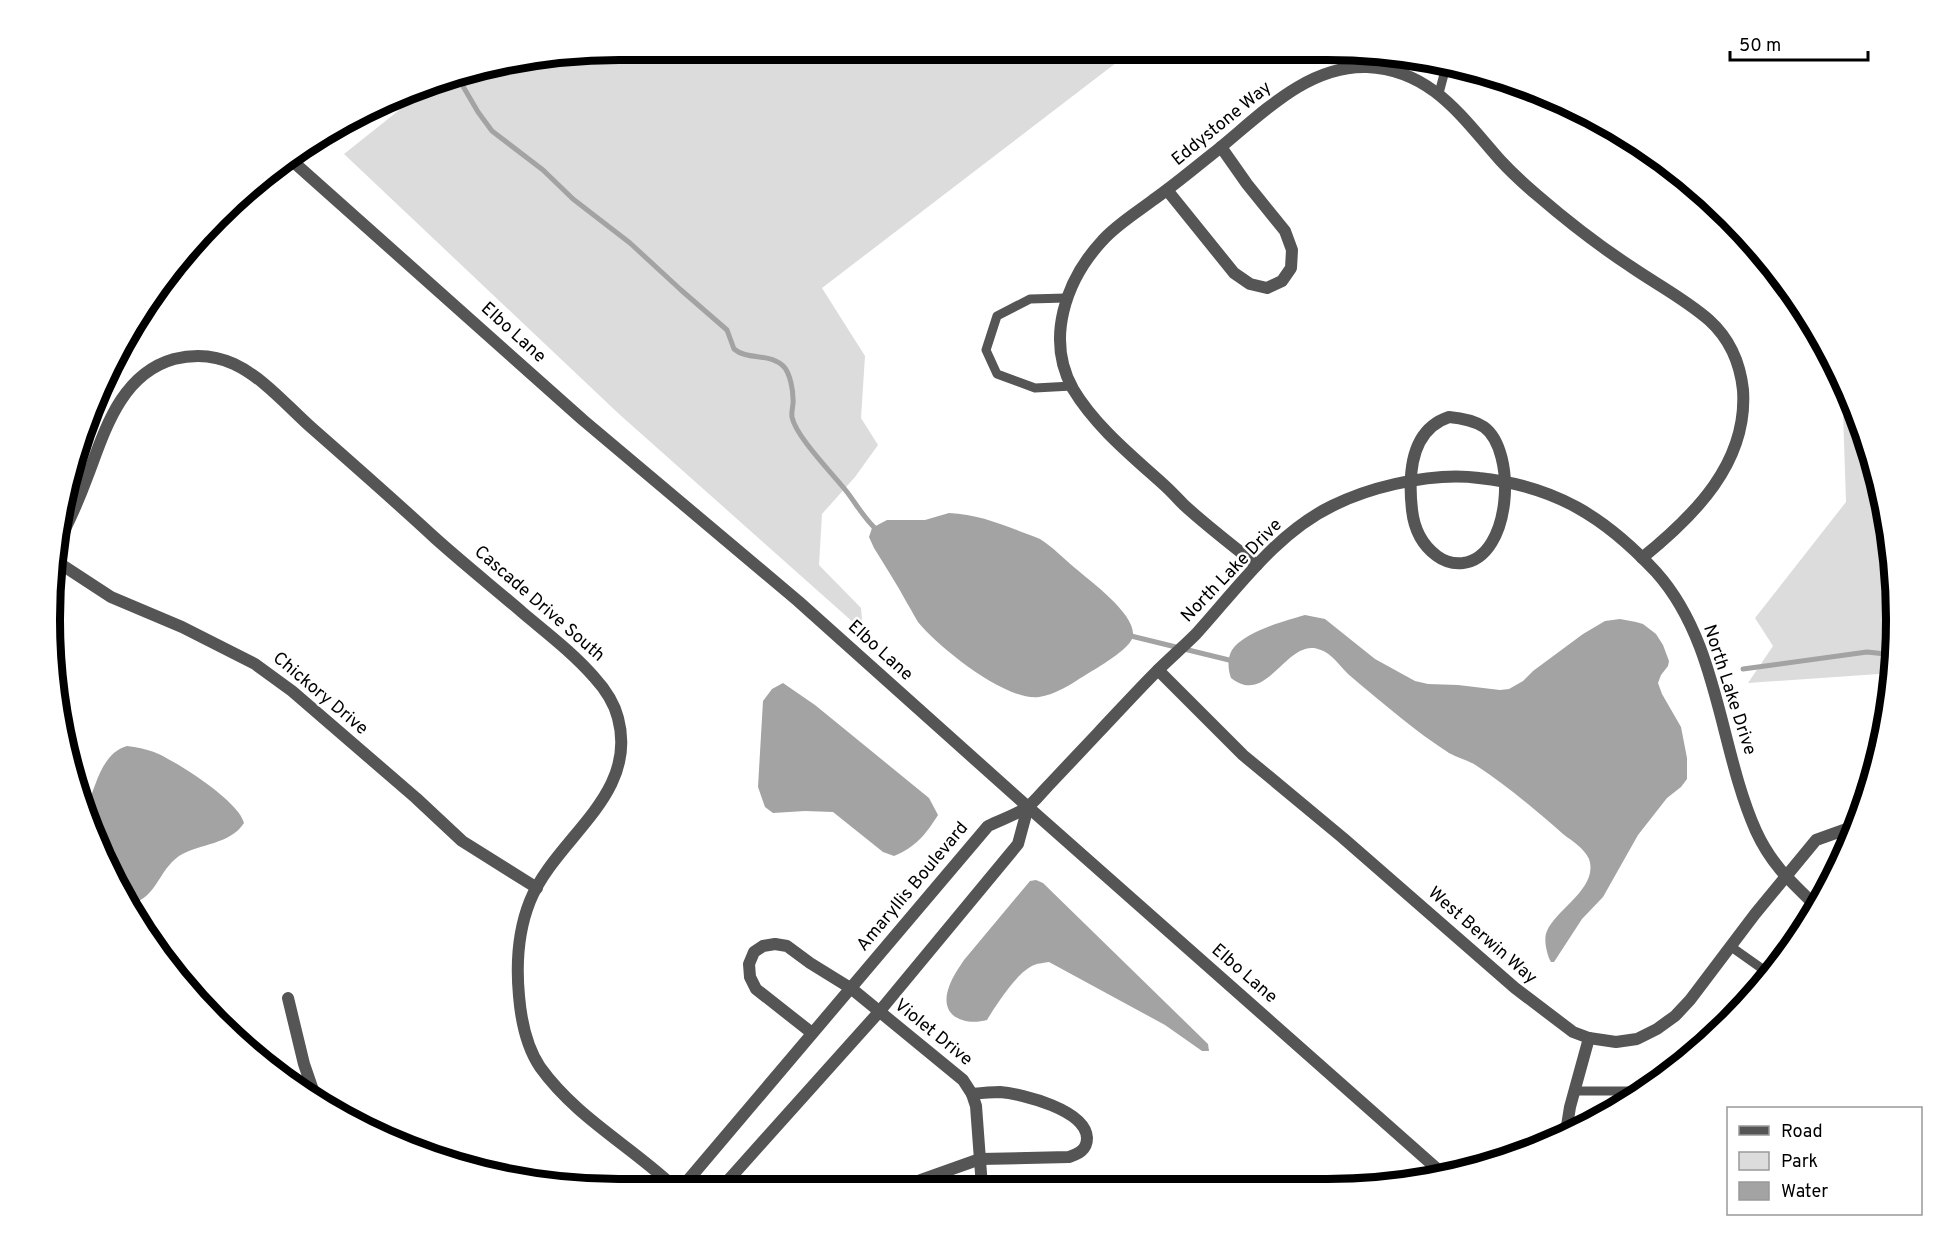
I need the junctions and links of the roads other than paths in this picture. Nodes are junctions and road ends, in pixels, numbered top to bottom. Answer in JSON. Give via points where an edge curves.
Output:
{"nodes":[{"id":1,"x":1355,"y":61,"type":"edge"},
{"id":2,"x":1353,"y":68,"type":"junction"},
{"id":3,"x":1444,"y":73,"type":"edge"},
{"id":4,"x":1439,"y":93,"type":"junction"},
{"id":5,"x":1221,"y":147,"type":"junction"},
{"id":6,"x":296,"y":164,"type":"edge"},
{"id":7,"x":1167,"y":190,"type":"junction"},
{"id":8,"x":1066,"y":298,"type":"junction"},
{"id":9,"x":1072,"y":386,"type":"junction"},
{"id":10,"x":1411,"y":480,"type":"junction"},
{"id":11,"x":1504,"y":481,"type":"junction"},
{"id":12,"x":70,"y":519,"type":"edge"},
{"id":13,"x":1642,"y":558,"type":"junction"},
{"id":14,"x":1257,"y":565,"type":"junction"},
{"id":15,"x":63,"y":566,"type":"edge"},
{"id":16,"x":1158,"y":670,"type":"junction"},
{"id":17,"x":1028,"y":807,"type":"junction"},
{"id":18,"x":1845,"y":828,"type":"edge"},
{"id":19,"x":1785,"y":877,"type":"junction"},
{"id":20,"x":537,"y":888,"type":"junction"},
{"id":21,"x":1810,"y":900,"type":"edge"},
{"id":22,"x":1730,"y":946,"type":"junction"},
{"id":23,"x":1763,"y":969,"type":"edge"},
{"id":24,"x":852,"y":989,"type":"junction"},
{"id":25,"x":288,"y":998,"type":"dead end"},
{"id":26,"x":879,"y":1012,"type":"junction"},
{"id":27,"x":812,"y":1034,"type":"junction"},
{"id":28,"x":1589,"y":1038,"type":"junction"},
{"id":29,"x":312,"y":1087,"type":"edge"},
{"id":30,"x":1574,"y":1091,"type":"junction"},
{"id":31,"x":1627,"y":1091,"type":"edge"},
{"id":32,"x":972,"y":1094,"type":"junction"},
{"id":33,"x":1568,"y":1124,"type":"edge"},
{"id":34,"x":980,"y":1160,"type":"junction"},
{"id":35,"x":1436,"y":1168,"type":"edge"},
{"id":36,"x":665,"y":1179,"type":"edge"},
{"id":37,"x":689,"y":1179,"type":"edge"},
{"id":38,"x":729,"y":1179,"type":"edge"},
{"id":39,"x":925,"y":1179,"type":"edge"},
{"id":40,"x":981,"y":1179,"type":"edge"}],
"edges":[{"from":1,"to":2,"type":"lane"},
{"from":2,"to":4,"type":"street","name":"Eddystone Way","via":[[1384,69]]},
{"from":2,"to":5,"type":"street","name":"Eddystone Way","via":[[1303,84]]},
{"from":3,"to":4,"type":"lane"},
{"from":4,"to":13,"type":"street","name":"Eddystone Way","via":[[1526,185],[1582,232],[1709,320],[1735,354],[1743,396],[1740,429],[1730,460],[1708,495],[1670,536]]},
{"from":5,"to":7,"type":"street","name":"Eddystone Way"},
{"from":5,"to":7,"type":"street","via":[[1285,231],[1292,259],[1282,281],[1267,288],[1250,284],[1234,273]]},
{"from":6,"to":17,"type":"street","name":"Elbo Lane","via":[[660,487],[798,601]]},
{"from":7,"to":8,"type":"street","name":"Eddystone Way","via":[[1102,240],[1074,278]]},
{"from":8,"to":9,"type":"street","name":"Eddystone Way","via":[[1060,343]]},
{"from":8,"to":9,"type":"lane","via":[[1030,299],[997,316],[986,350],[997,374],[1035,388]]},
{"from":9,"to":14,"type":"street","name":"Eddystone Way","via":[[1098,422],[1149,472]]},
{"from":10,"to":11,"type":"street","name":"North Lake Drive","via":[[1462,476]]},
{"from":10,"to":11,"type":"street","via":[[1420,439],[1438,421],[1449,417],[1485,428],[1500,451]]},
{"from":10,"to":11,"type":"street","via":[[1413,517],[1420,536],[1428,549],[1453,564],[1480,556],[1490,546],[1501,521]]},
{"from":10,"to":14,"type":"street","name":"North Lake Drive","via":[[1329,507],[1285,538]]},
{"from":11,"to":13,"type":"street","name":"North Lake Drive","via":[[1571,503],[1595,517]]},
{"from":12,"to":20,"type":"street","name":"Cascade Drive South","via":[[112,415],[137,380],[173,359],[194,356],[214,356],[250,373],[562,646],[609,695],[622,736],[615,778]]},
{"from":13,"to":19,"type":"street","name":"North Lake Drive","via":[[1658,575],[1689,623],[1746,803],[1757,832]]},
{"from":14,"to":16,"type":"street","name":"North Lake Drive"},
{"from":15,"to":20,"type":"street","name":"Chickory Drive","via":[[111,597],[255,664],[292,691],[462,841]]},
{"from":16,"to":17,"type":"street","name":"North Lake Drive"},
{"from":16,"to":28,"type":"street","name":"West Berwin Way","via":[[1243,756],[1515,988],[1573,1032]]},
{"from":17,"to":24,"type":"street","name":"Amaryllis Boulevard","via":[[988,826]]},
{"from":17,"to":26,"type":"street","via":[[1018,844]]},
{"from":17,"to":35,"type":"street","name":"Elbo Lane"},
{"from":18,"to":19,"type":"street","name":"West Berwin Way","via":[[1816,840]]},
{"from":19,"to":21,"type":"street","name":"North Lake Drive"},
{"from":19,"to":22,"type":"street","name":"West Berwin Way"},
{"from":20,"to":36,"type":"street","name":"Cascade Drive South","via":[[524,920],[518,963],[520,1005],[529,1046],[567,1098]]},
{"from":22,"to":23,"type":"lane"},
{"from":22,"to":28,"type":"street","name":"West Berwin Way","via":[[1690,1000],[1657,1029],[1637,1039],[1616,1042]]},
{"from":24,"to":26,"type":"street","name":"Violet Drive"},
{"from":24,"to":27,"type":"street","name":"Amaryllis Boulevard"},
{"from":24,"to":27,"type":"street","name":"Violet Drive","via":[[787,946],[763,946],[754,952],[749,964],[756,989]]},
{"from":25,"to":29,"type":"street"},
{"from":26,"to":32,"type":"street","name":"Violet Drive","via":[[963,1080]]},
{"from":26,"to":38,"type":"street"},
{"from":27,"to":37,"type":"street","name":"Amaryllis Boulevard"},
{"from":28,"to":30,"type":"street"},
{"from":30,"to":31,"type":"lane"},
{"from":30,"to":33,"type":"street"},
{"from":32,"to":34,"type":"street","name":"Violet Drive"},
{"from":32,"to":34,"type":"street","via":[[1000,1092],[1041,1100],[1080,1122],[1086,1132],[1087,1143],[1080,1153],[1069,1156]]},
{"from":34,"to":39,"type":"street"},
{"from":34,"to":40,"type":"street","name":"Violet Drive"}]}
